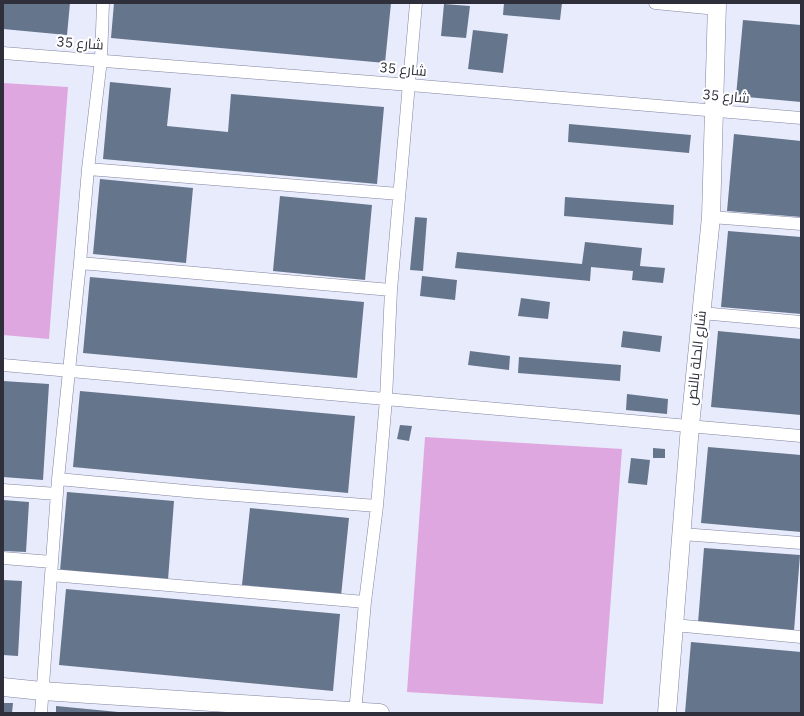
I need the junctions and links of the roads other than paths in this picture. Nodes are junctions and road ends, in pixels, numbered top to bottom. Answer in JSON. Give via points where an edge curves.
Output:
{"nodes":[{"id":1,"x":103,"y":3,"type":"edge"},
{"id":2,"x":416,"y":3,"type":"edge"},
{"id":3,"x":654,"y":3,"type":"edge"},
{"id":4,"x":717,"y":6,"type":"edge"},
{"id":5,"x":3,"y":53,"type":"edge"},
{"id":6,"x":101,"y":60,"type":"junction"},
{"id":7,"x":410,"y":85,"type":"junction"},
{"id":8,"x":714,"y":111,"type":"junction"},
{"id":9,"x":801,"y":118,"type":"edge"},
{"id":10,"x":88,"y":169,"type":"junction"},
{"id":11,"x":399,"y":194,"type":"junction"},
{"id":12,"x":711,"y":217,"type":"junction"},
{"id":13,"x":801,"y":224,"type":"edge"},
{"id":14,"x":80,"y":263,"type":"junction"},
{"id":15,"x":391,"y":290,"type":"junction"},
{"id":16,"x":701,"y":313,"type":"junction"},
{"id":17,"x":801,"y":322,"type":"edge"},
{"id":18,"x":3,"y":365,"type":"edge"},
{"id":19,"x":68,"y":370,"type":"junction"},
{"id":20,"x":386,"y":399,"type":"junction"},
{"id":21,"x":690,"y":426,"type":"junction"},
{"id":22,"x":801,"y":436,"type":"edge"},
{"id":23,"x":58,"y":479,"type":"junction"},
{"id":24,"x":3,"y":490,"type":"edge"},
{"id":25,"x":57,"y":494,"type":"junction"},
{"id":26,"x":377,"y":506,"type":"junction"},
{"id":27,"x":682,"y":534,"type":"junction"},
{"id":28,"x":801,"y":543,"type":"edge"},
{"id":29,"x":3,"y":558,"type":"edge"},
{"id":30,"x":52,"y":562,"type":"junction"},
{"id":31,"x":51,"y":575,"type":"junction"},
{"id":32,"x":365,"y":602,"type":"junction"},
{"id":33,"x":674,"y":625,"type":"junction"},
{"id":34,"x":801,"y":637,"type":"edge"},
{"id":35,"x":3,"y":688,"type":"edge"},
{"id":36,"x":42,"y":692,"type":"junction"},
{"id":37,"x":355,"y":712,"type":"edge"},
{"id":38,"x":40,"y":713,"type":"edge"},
{"id":39,"x":380,"y":713,"type":"edge"},
{"id":40,"x":667,"y":713,"type":"edge"}],
"edges":[{"from":1,"to":6,"type":"street"},
{"from":2,"to":7,"type":"street"},
{"from":3,"to":4,"type":"street"},
{"from":4,"to":8,"type":"street","name":"شارع الحلة بالنص"},
{"from":5,"to":6,"type":"street","name":"شارع 35"},
{"from":6,"to":7,"type":"street","name":"شارع 35"},
{"from":6,"to":10,"type":"street"},
{"from":7,"to":8,"type":"street","name":"شارع 35"},
{"from":7,"to":11,"type":"street"},
{"from":8,"to":9,"type":"street","name":"شارع 35"},
{"from":8,"to":12,"type":"street","name":"شارع الحلة بالنص"},
{"from":10,"to":11,"type":"street"},
{"from":10,"to":14,"type":"street"},
{"from":11,"to":15,"type":"street"},
{"from":12,"to":13,"type":"street"},
{"from":12,"to":16,"type":"street","name":"شارع الحلة بالنص"},
{"from":14,"to":15,"type":"street"},
{"from":14,"to":19,"type":"street"},
{"from":15,"to":20,"type":"street"},
{"from":16,"to":17,"type":"street"},
{"from":16,"to":21,"type":"street","name":"شارع الحلة بالنص"},
{"from":18,"to":19,"type":"street"},
{"from":19,"to":20,"type":"street"},
{"from":19,"to":23,"type":"street"},
{"from":20,"to":21,"type":"street"},
{"from":20,"to":26,"type":"street"},
{"from":21,"to":22,"type":"street"},
{"from":21,"to":27,"type":"street","name":"شارع الحلة بالنص"},
{"from":23,"to":25,"type":"street"},
{"from":23,"to":26,"type":"street"},
{"from":24,"to":25,"type":"street"},
{"from":25,"to":30,"type":"street"},
{"from":26,"to":32,"type":"street"},
{"from":27,"to":28,"type":"street"},
{"from":27,"to":33,"type":"street","name":"شارع الحلة بالنص"},
{"from":29,"to":30,"type":"street"},
{"from":30,"to":31,"type":"street"},
{"from":31,"to":32,"type":"street"},
{"from":31,"to":36,"type":"street"},
{"from":32,"to":37,"type":"street"},
{"from":33,"to":34,"type":"street"},
{"from":33,"to":40,"type":"street","name":"شارع الحلة بالنص"},
{"from":35,"to":36,"type":"street"},
{"from":36,"to":37,"type":"street"},
{"from":36,"to":38,"type":"street"},
{"from":37,"to":39,"type":"street"}]}
